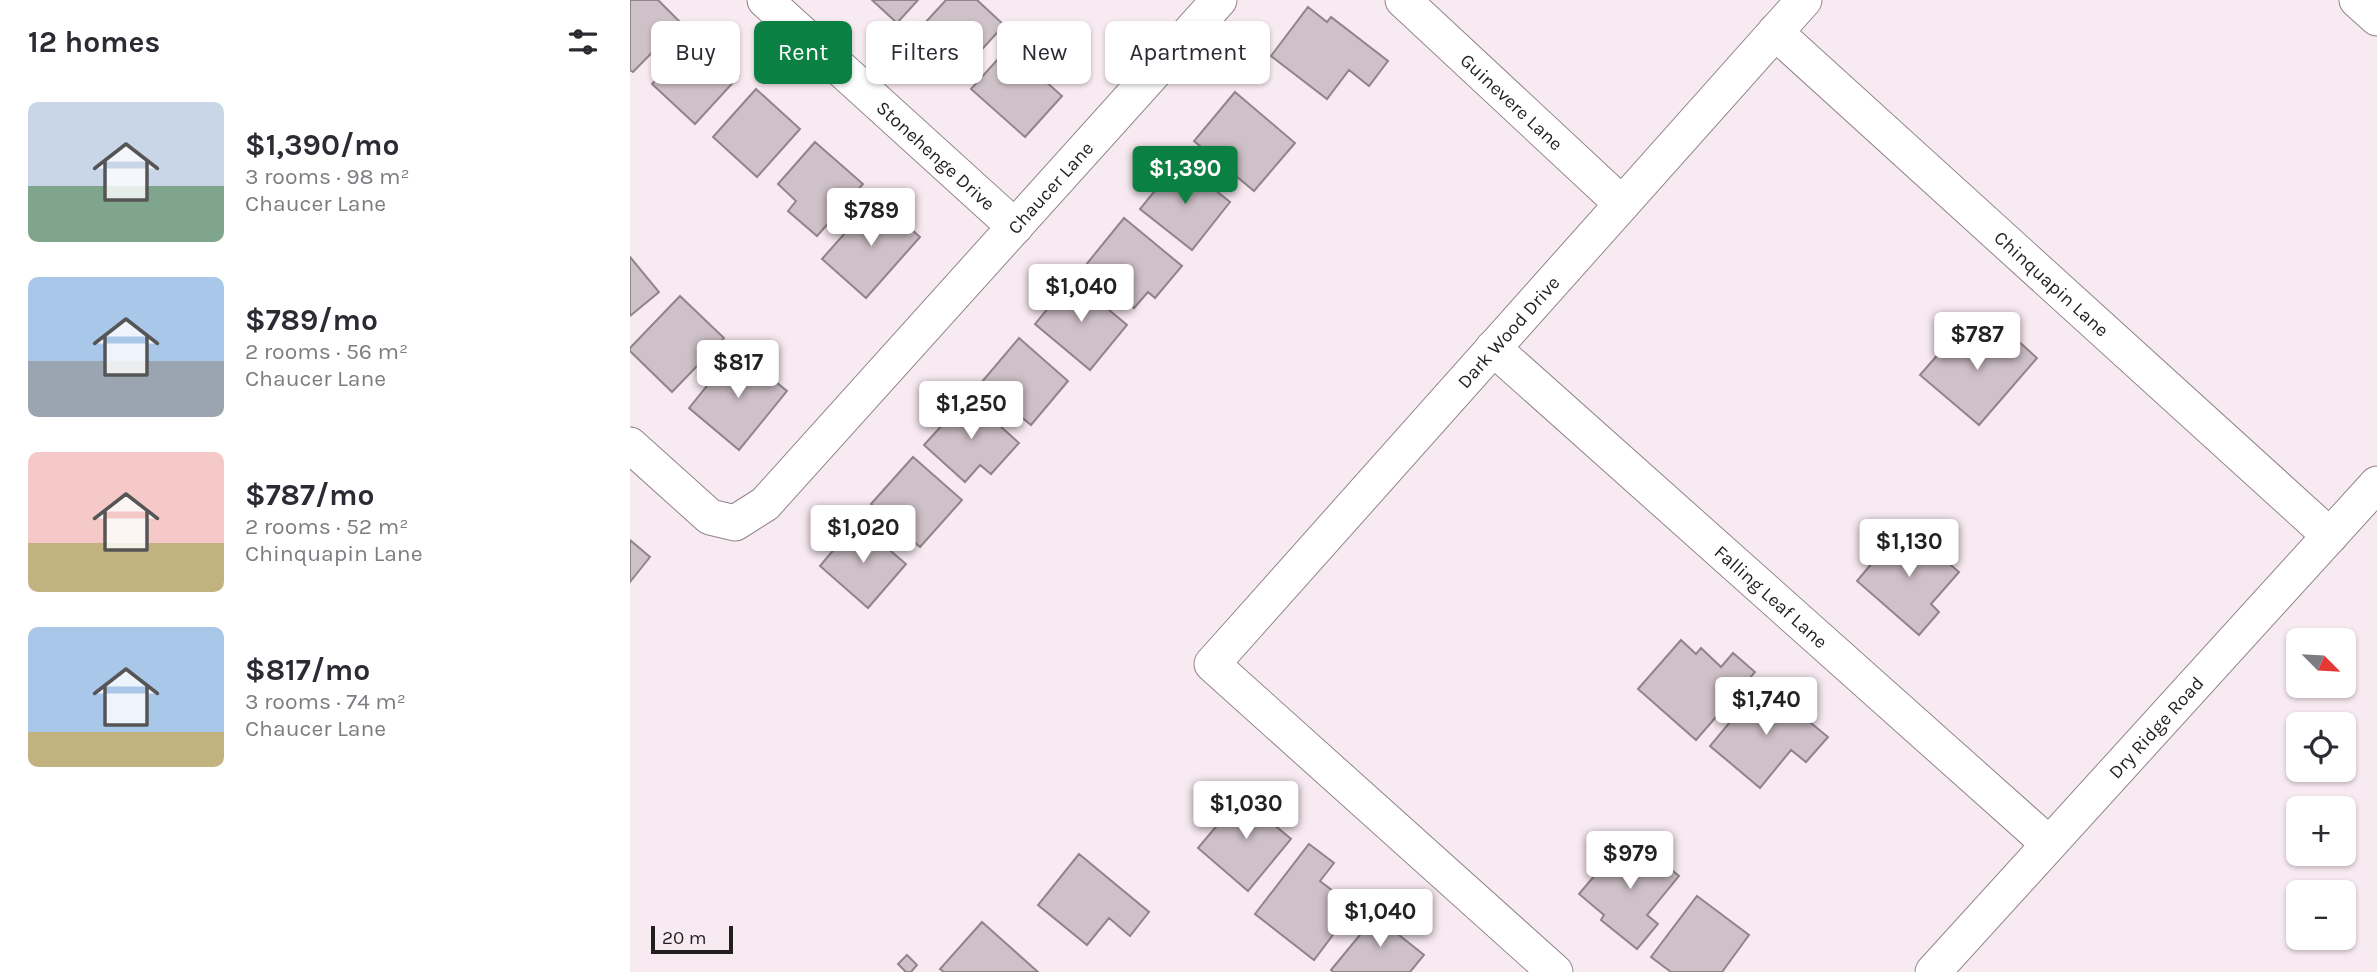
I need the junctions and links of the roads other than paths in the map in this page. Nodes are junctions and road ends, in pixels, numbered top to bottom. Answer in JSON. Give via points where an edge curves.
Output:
{"nodes":[{"id":1,"x":765,"y":0,"type":"edge"},
{"id":2,"x":1219,"y":0,"type":"edge"},
{"id":3,"x":1402,"y":0,"type":"edge"},
{"id":4,"x":1804,"y":0,"type":"edge"},
{"id":5,"x":2357,"y":0,"type":"edge"},
{"id":6,"x":2377,"y":18,"type":"edge"},
{"id":7,"x":1775,"y":32,"type":"junction"},
{"id":8,"x":1622,"y":204,"type":"junction"},
{"id":9,"x":1015,"y":227,"type":"junction"},
{"id":10,"x":1493,"y":348,"type":"junction"},
{"id":11,"x":630,"y":445,"type":"edge"},
{"id":12,"x":2377,"y":484,"type":"edge"},
{"id":13,"x":2330,"y":536,"type":"junction"},
{"id":14,"x":2049,"y":845,"type":"junction"},
{"id":15,"x":1555,"y":972,"type":"edge"},
{"id":16,"x":1933,"y":972,"type":"edge"}],
"edges":[{"from":1,"to":9,"type":"street","name":"Stonehenge Drive"},
{"from":2,"to":9,"type":"street","name":"Chaucer Lane"},
{"from":3,"to":8,"type":"street","name":"Guinevere Lane"},
{"from":4,"to":7,"type":"street","name":"Dark Wood Drive"},
{"from":5,"to":6,"type":"street"},
{"from":7,"to":8,"type":"street","name":"Dark Wood Drive"},
{"from":7,"to":13,"type":"street","name":"Chinquapin Lane"},
{"from":8,"to":10,"type":"street","name":"Dark Wood Drive"},
{"from":9,"to":11,"type":"street","name":"Chaucer Lane","via":[[765,505],[735,523],[710,517]]},
{"from":10,"to":14,"type":"street","name":"Falling Leaf Lane"},
{"from":10,"to":15,"type":"street","name":"Dark Wood Drive","via":[[1212,664]]},
{"from":12,"to":13,"type":"street","name":"Dry Ridge Road"},
{"from":13,"to":14,"type":"street","name":"Dry Ridge Road"},
{"from":14,"to":16,"type":"street","name":"Dry Ridge Road"}]}
